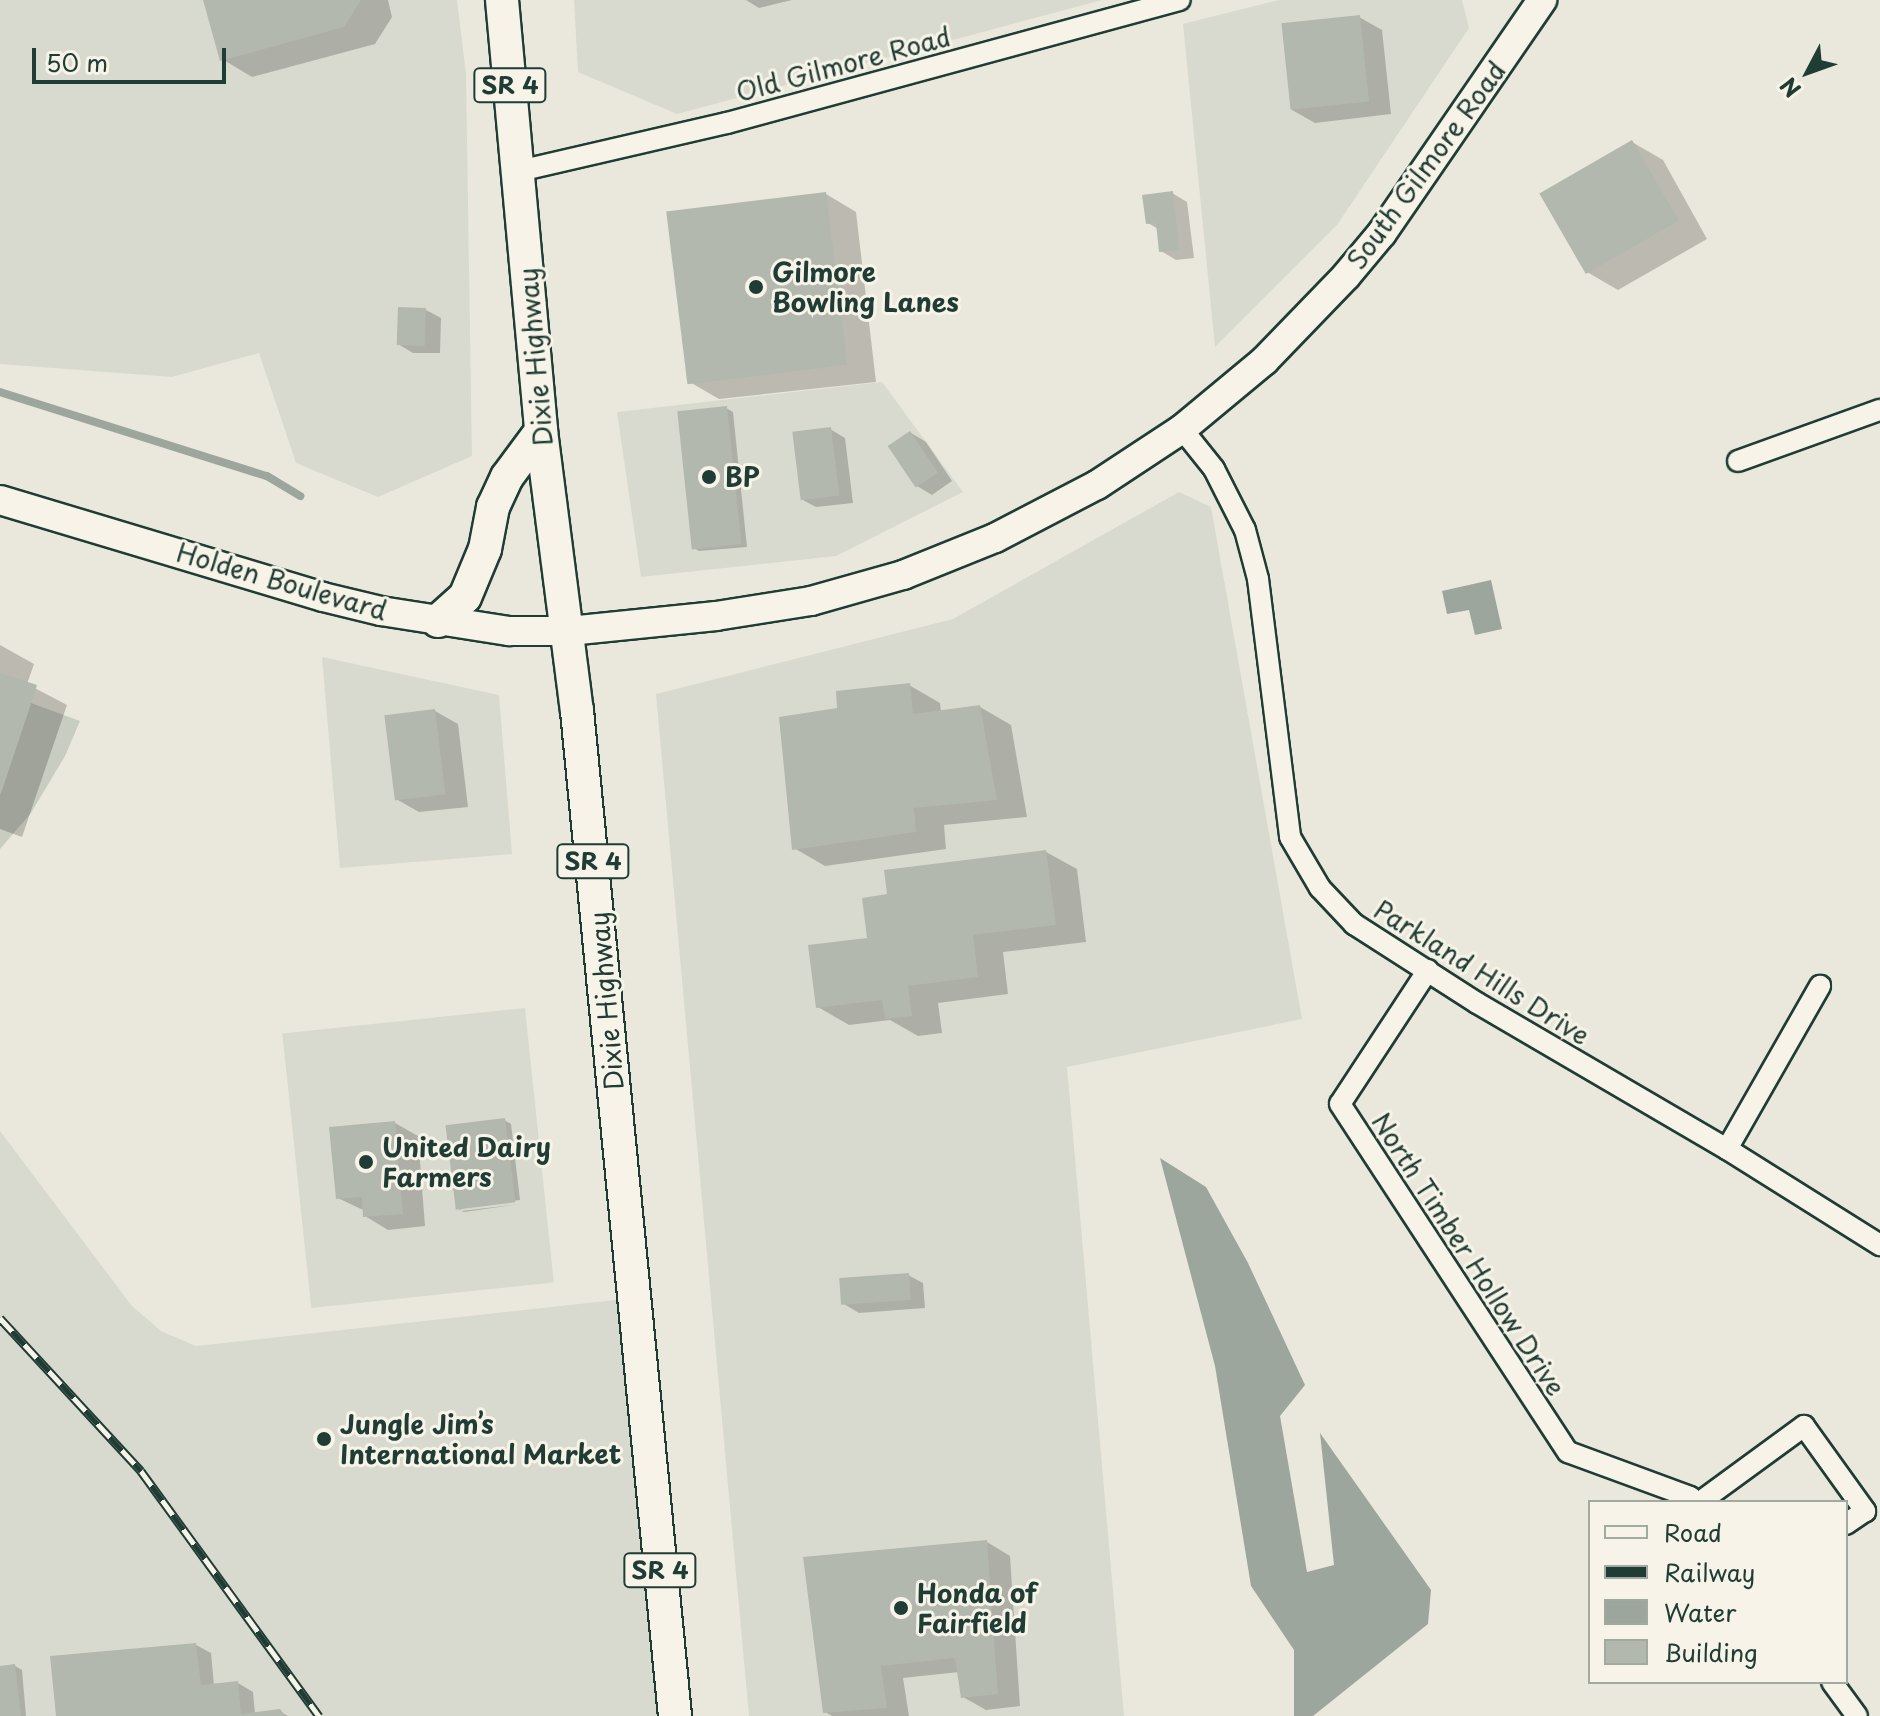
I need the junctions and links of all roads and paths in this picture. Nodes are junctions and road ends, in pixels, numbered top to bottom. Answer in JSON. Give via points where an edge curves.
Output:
{"nodes":[{"id":1,"x":502,"y":0,"type":"edge"},
{"id":2,"x":1180,"y":0,"type":"edge"},
{"id":3,"x":1542,"y":0,"type":"edge"},
{"id":4,"x":519,"y":171,"type":"junction"},
{"id":5,"x":1880,"y":410,"type":"edge"},
{"id":6,"x":1182,"y":429,"type":"junction"},
{"id":7,"x":541,"y":431,"type":"junction"},
{"id":8,"x":1738,"y":461,"type":"dead end"},
{"id":9,"x":0,"y":500,"type":"edge"},
{"id":10,"x":438,"y":621,"type":"junction"},
{"id":11,"x":569,"y":631,"type":"junction"},
{"id":12,"x":1428,"y":970,"type":"junction"},
{"id":13,"x":1820,"y":986,"type":"dead end"},
{"id":14,"x":1727,"y":1149,"type":"junction"},
{"id":15,"x":1880,"y":1245,"type":"edge"},
{"id":16,"x":1694,"y":1500,"type":"edge"},
{"id":17,"x":1700,"y":1500,"type":"edge"},
{"id":18,"x":1848,"y":1523,"type":"edge"},
{"id":19,"x":1833,"y":1684,"type":"edge"},
{"id":20,"x":675,"y":1716,"type":"edge"},
{"id":21,"x":1857,"y":1716,"type":"edge"}],
"edges":[{"from":1,"to":4,"type":"main road","name":"Dixie Highway","number":"SR 4"},
{"from":2,"to":4,"type":"street","name":"Old Gilmore Road","via":[[741,119]]},
{"from":3,"to":6,"type":"main road","name":"South Gilmore Road","via":[[1420,183],[1346,276],[1264,361]]},
{"from":4,"to":7,"type":"main road","name":"Dixie Highway","number":"SR 4"},
{"from":5,"to":8,"type":"street"},
{"from":6,"to":11,"type":"main road","name":"South Gilmore Road","via":[[1066,503],[903,575],[811,601]]},
{"from":6,"to":12,"type":"street","name":"Parkland Hills Drive","via":[[1214,469],[1245,530],[1258,579],[1290,837],[1320,888],[1354,924]]},
{"from":7,"to":10,"type":"main road","via":[[507,477],[493,507],[485,549],[465,597]]},
{"from":7,"to":11,"type":"main road","name":"Dixie Highway","number":"SR 4"},
{"from":9,"to":10,"type":"main road","name":"Holden Boulevard","via":[[323,597]]},
{"from":10,"to":11,"type":"main road","name":"Holden Boulevard","via":[[509,631]]},
{"from":11,"to":20,"type":"main road","name":"Dixie Highway","number":"SR 4"},
{"from":12,"to":14,"type":"street","name":"Parkland Hills Drive"},
{"from":12,"to":16,"type":"street","name":"North Timber Hollow Drive","via":[[1340,1104],[1568,1452]]},
{"from":13,"to":14,"type":"street"},
{"from":14,"to":15,"type":"street","name":"Parkland Hills Drive"},
{"from":17,"to":18,"type":"street","via":[[1804,1426],[1865,1511]]},
{"from":19,"to":21,"type":"street"}]}
